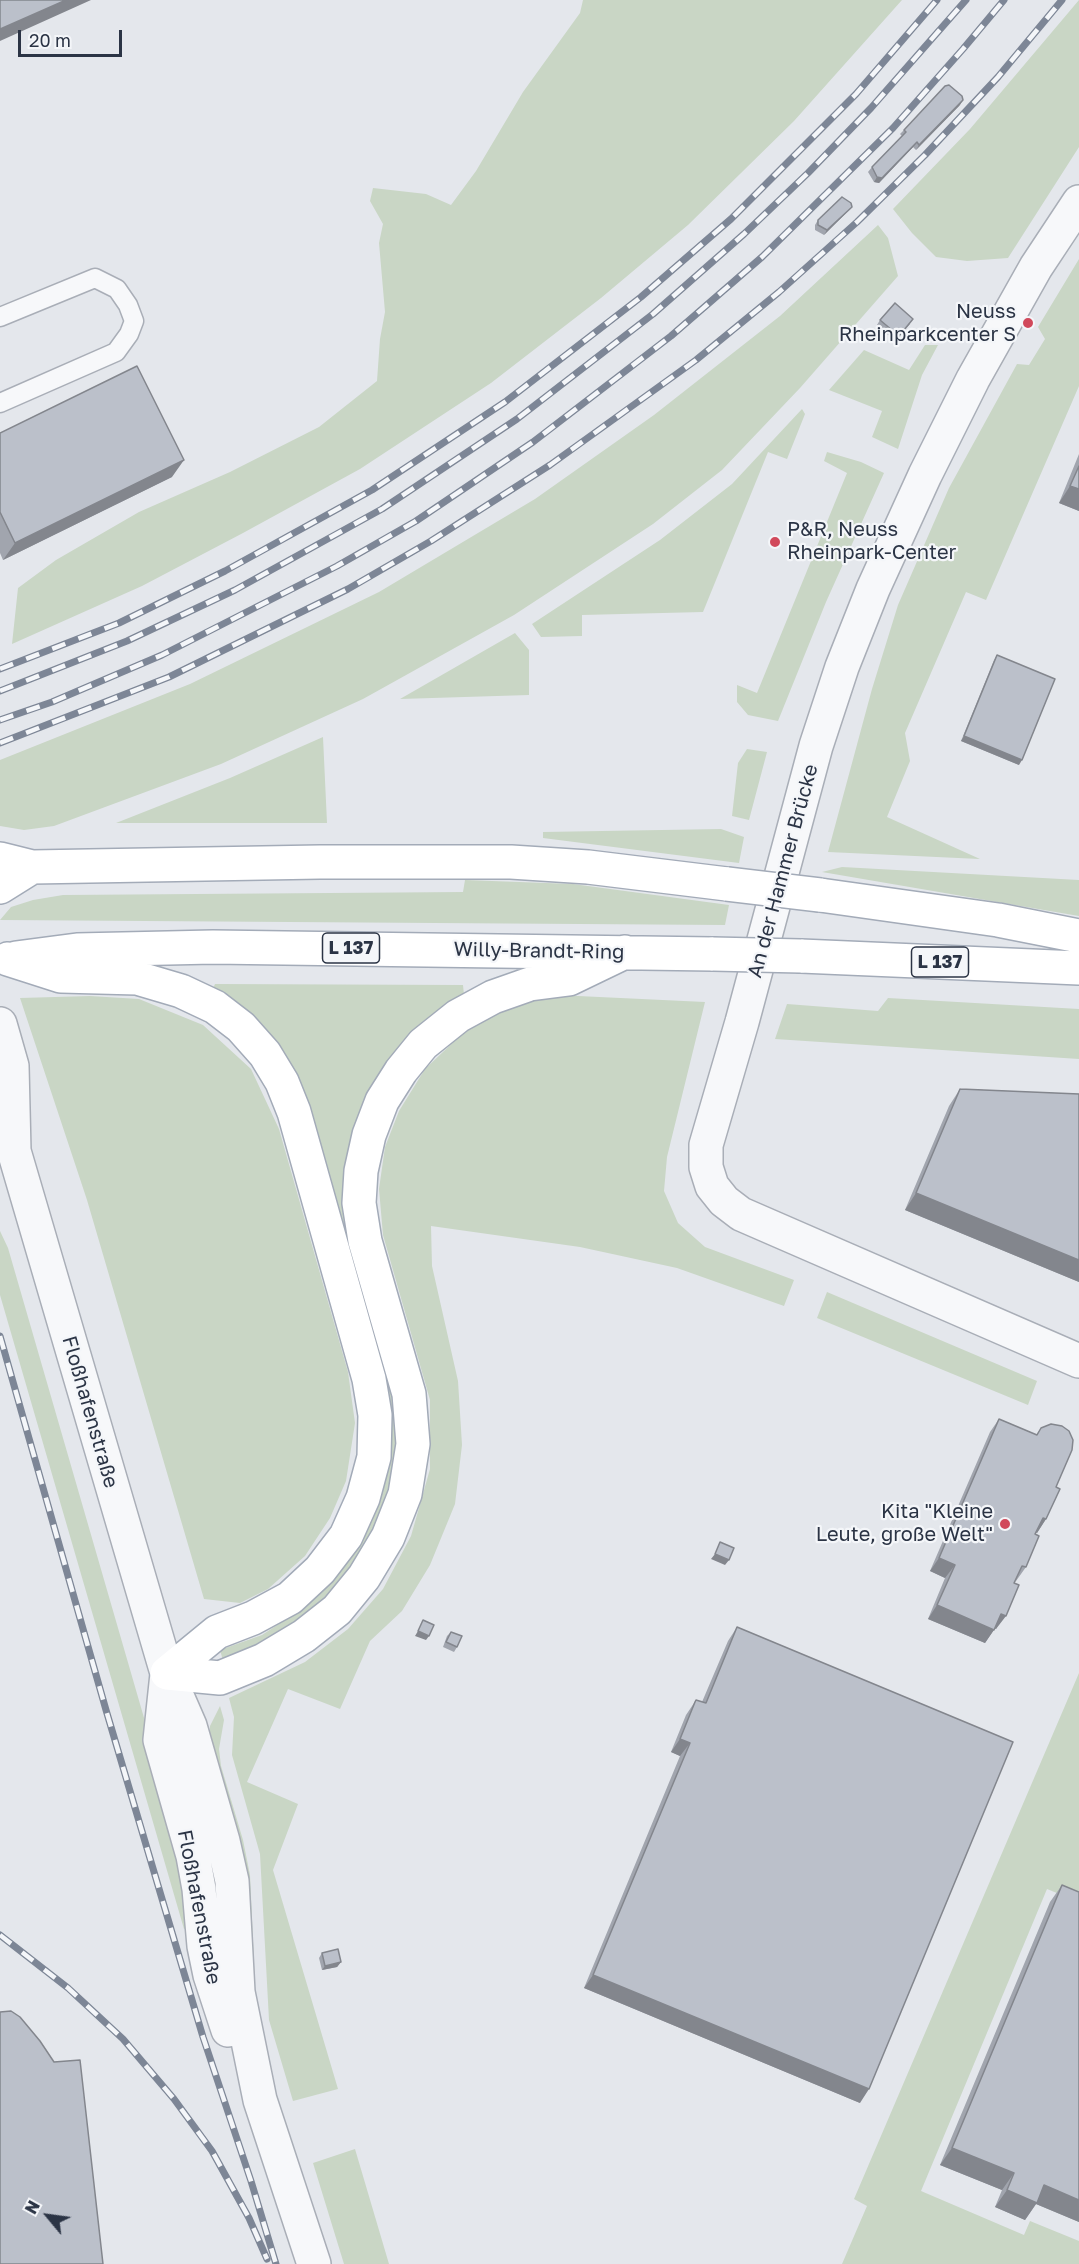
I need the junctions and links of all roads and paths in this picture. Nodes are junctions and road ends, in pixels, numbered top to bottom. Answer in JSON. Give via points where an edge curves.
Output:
{"nodes":[{"id":1,"x":1079,"y":202,"type":"edge"},
{"id":2,"x":0,"y":317,"type":"edge"},
{"id":3,"x":0,"y":403,"type":"edge"},
{"id":4,"x":0,"y":859,"type":"edge"},
{"id":5,"x":32,"y":867,"type":"junction"},
{"id":6,"x":0,"y":887,"type":"edge"},
{"id":7,"x":1079,"y":936,"type":"edge"},
{"id":8,"x":625,"y":952,"type":"junction"},
{"id":9,"x":4,"y":959,"type":"edge"},
{"id":10,"x":1079,"y":968,"type":"edge"},
{"id":11,"x":0,"y":1024,"type":"edge"},
{"id":12,"x":5,"y":1142,"type":"edge"},
{"id":13,"x":1079,"y":1361,"type":"edge"},
{"id":14,"x":167,"y":1672,"type":"junction"},
{"id":15,"x":314,"y":2264,"type":"edge"}],
"edges":[{"from":1,"to":13,"type":"street","name":"An der Hammer Brücke","via":[[1036,267],[973,379],[925,475],[842,667],[816,746],[706,1145],[706,1167],[712,1186],[741,1214]]},
{"from":2,"to":3,"type":"lane","via":[[95,278],[117,289],[134,321],[116,352]]},
{"from":4,"to":5,"type":"main road"},
{"from":5,"to":6,"type":"main road"},
{"from":5,"to":7,"type":"main road","bridge":true,"via":[[320,862],[511,862],[588,867],[998,920]]},
{"from":8,"to":9,"type":"main road","name":"Willy-Brandt-Ring","number":"L 137","via":[[213,947],[77,950]]},
{"from":8,"to":10,"type":"main road","name":"Willy-Brandt-Ring","number":"L 137","bridge":true},
{"from":8,"to":14,"type":"main road","via":[[569,979],[530,984],[493,997],[458,1016],[423,1044],[400,1071],[381,1101],[369,1135],[361,1171],[360,1203],[365,1240],[409,1394],[413,1444],[405,1494],[388,1538],[337,1610],[304,1636],[264,1660],[220,1678]]},
{"from":9,"to":14,"type":"main road","via":[[61,976],[137,978],[181,991],[215,1007],[241,1027],[265,1054],[294,1112],[369,1378],[375,1415],[374,1457],[363,1498],[346,1536],[320,1570],[290,1598],[217,1632]]},
{"from":11,"to":12,"type":"street","name":"Floßhafenstraße","via":[[12,1066]]},
{"from":12,"to":14,"type":"street","name":"Floßhafenstraße"},
{"from":14,"to":15,"type":"street","name":"Floßhafenstraße","via":[[190,1726],[228,1861],[238,1992],[260,2100]]}]}
